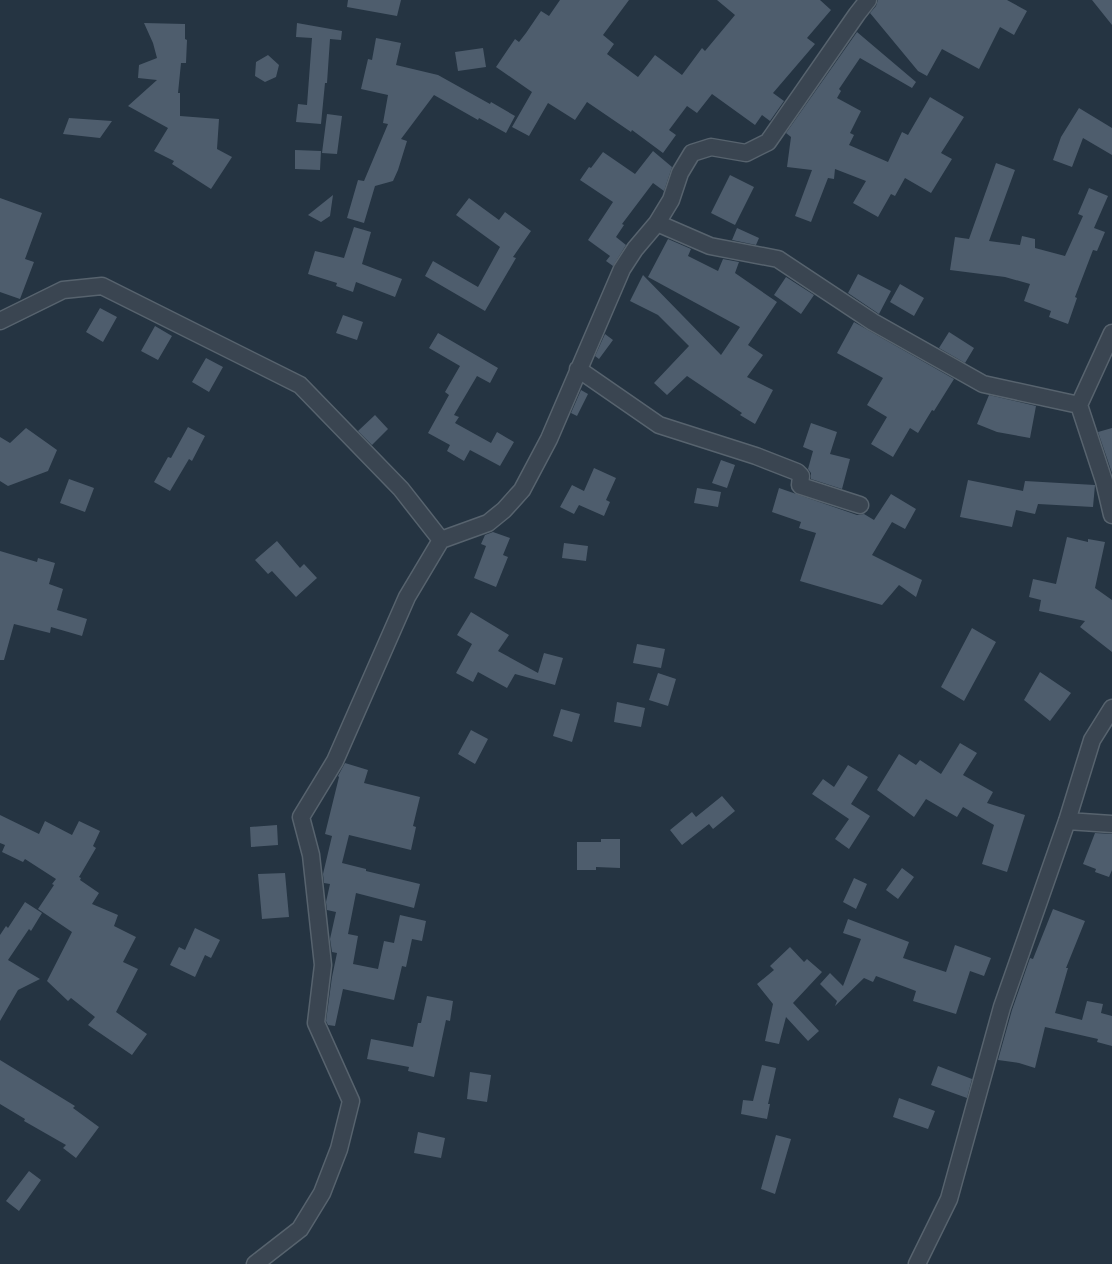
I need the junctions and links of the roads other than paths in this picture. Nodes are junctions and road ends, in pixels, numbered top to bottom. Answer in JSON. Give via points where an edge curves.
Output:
{"nodes":[{"id":1,"x":868,"y":0,"type":"edge"},
{"id":2,"x":657,"y":223,"type":"junction"},
{"id":3,"x":0,"y":320,"type":"edge"},
{"id":4,"x":1112,"y":333,"type":"edge"},
{"id":5,"x":578,"y":369,"type":"junction"},
{"id":6,"x":1079,"y":405,"type":"junction"},
{"id":7,"x":860,"y":505,"type":"dead end"},
{"id":8,"x":1112,"y":515,"type":"edge"},
{"id":9,"x":441,"y":540,"type":"junction"},
{"id":10,"x":1112,"y":708,"type":"edge"},
{"id":11,"x":1067,"y":821,"type":"junction"},
{"id":12,"x":1112,"y":824,"type":"edge"},
{"id":13,"x":256,"y":1264,"type":"edge"},
{"id":14,"x":917,"y":1264,"type":"edge"}],
"edges":[{"from":1,"to":2,"type":"street","via":[[768,142],[746,153],[711,148],[692,153]]},
{"from":2,"to":5,"type":"street","via":[[622,269]]},
{"from":2,"to":6,"type":"street","via":[[710,246],[778,259],[873,322],[983,384]]},
{"from":3,"to":9,"type":"street","via":[[63,290],[102,286],[300,385],[401,489]]},
{"from":4,"to":6,"type":"street"},
{"from":5,"to":7,"type":"street","via":[[659,425],[797,472],[801,476],[800,485]]},
{"from":5,"to":9,"type":"street","via":[[549,439],[522,490],[488,524]]},
{"from":6,"to":8,"type":"street"},
{"from":9,"to":13,"type":"street","via":[[407,597],[334,761],[301,817],[311,855],[323,966],[316,1023],[351,1101],[340,1149],[322,1193],[300,1229]]},
{"from":10,"to":11,"type":"street","via":[[1092,740]]},
{"from":11,"to":12,"type":"street"},
{"from":11,"to":14,"type":"street","via":[[1002,1007],[949,1199]]}]}
